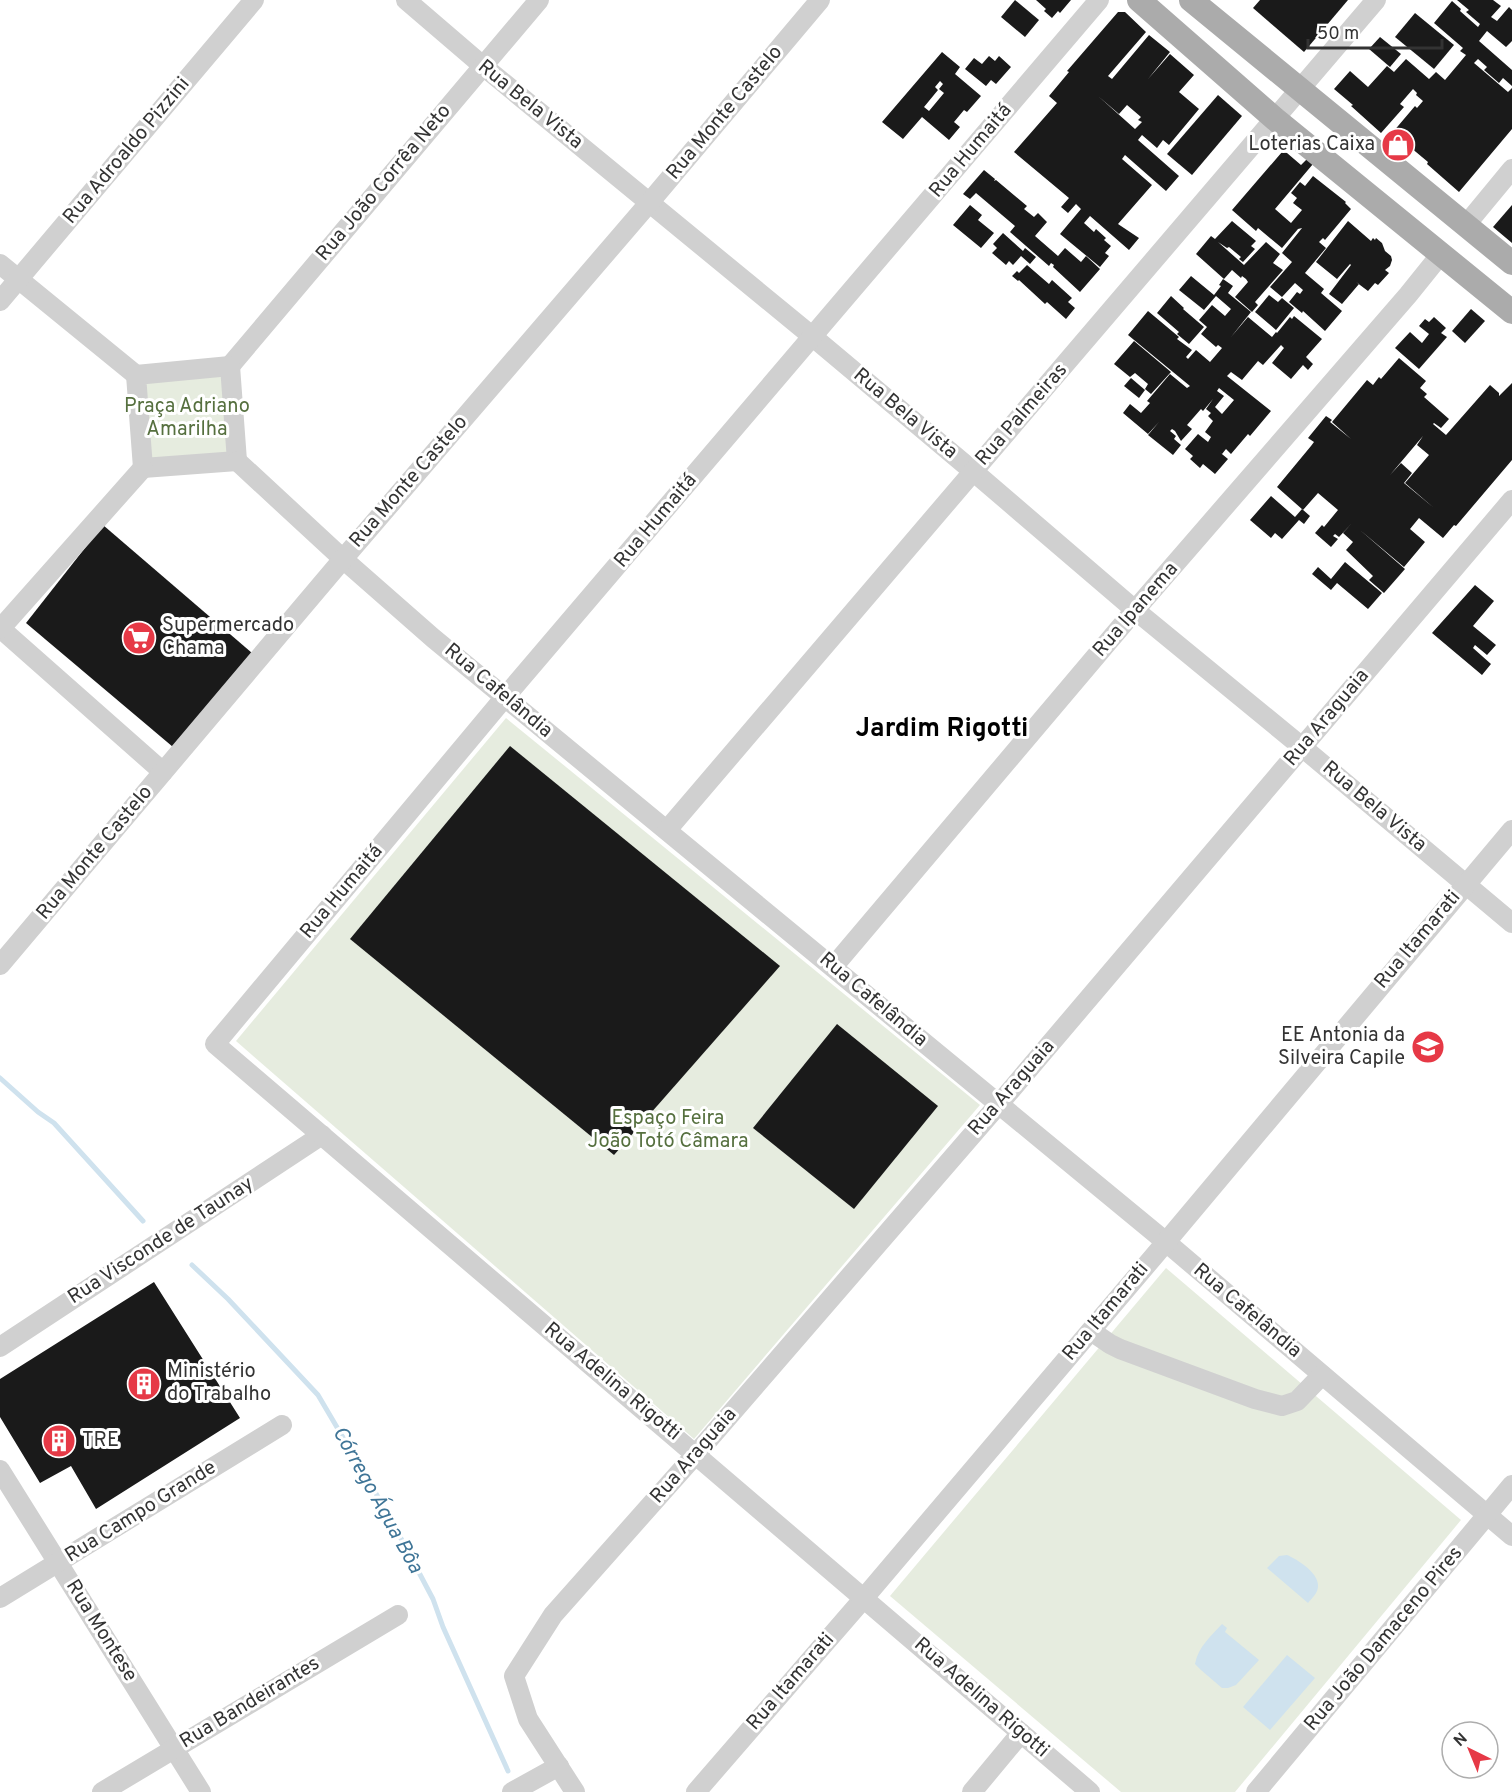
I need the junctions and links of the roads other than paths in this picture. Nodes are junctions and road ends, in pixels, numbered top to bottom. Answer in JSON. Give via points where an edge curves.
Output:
{"nodes":[{"id":1,"x":254,"y":0,"type":"edge"},
{"id":2,"x":406,"y":0,"type":"edge"},
{"id":3,"x":539,"y":0,"type":"edge"},
{"id":4,"x":820,"y":0,"type":"edge"},
{"id":5,"x":1099,"y":0,"type":"edge"},
{"id":6,"x":1139,"y":0,"type":"edge"},
{"id":7,"x":1191,"y":0,"type":"edge"},
{"id":8,"x":1376,"y":0,"type":"edge"},
{"id":9,"x":483,"y":66,"type":"junction"},
{"id":10,"x":1300,"y":90,"type":"junction"},
{"id":11,"x":1275,"y":119,"type":"junction"},
{"id":12,"x":1512,"y":169,"type":"edge"},
{"id":13,"x":649,"y":203,"type":"junction"},
{"id":14,"x":1465,"y":226,"type":"junction"},
{"id":15,"x":1441,"y":254,"type":"junction"},
{"id":16,"x":1512,"y":263,"type":"edge"},
{"id":17,"x":0,"y":264,"type":"edge"},
{"id":18,"x":18,"y":280,"type":"junction"},
{"id":19,"x":0,"y":301,"type":"edge"},
{"id":20,"x":1512,"y":312,"type":"edge"},
{"id":21,"x":813,"y":337,"type":"junction"},
{"id":22,"x":230,"y":366,"type":"junction"},
{"id":23,"x":136,"y":375,"type":"junction"},
{"id":24,"x":237,"y":461,"type":"junction"},
{"id":25,"x":144,"y":468,"type":"junction"},
{"id":26,"x":974,"y":472,"type":"junction"},
{"id":27,"x":1512,"y":500,"type":"edge"},
{"id":28,"x":343,"y":559,"type":"junction"},
{"id":29,"x":1135,"y":610,"type":"junction"},
{"id":30,"x":0,"y":628,"type":"edge"},
{"id":31,"x":505,"y":697,"type":"junction"},
{"id":32,"x":1302,"y":747,"type":"junction"},
{"id":33,"x":163,"y":772,"type":"junction"},
{"id":34,"x":667,"y":830,"type":"junction"},
{"id":35,"x":1512,"y":830,"type":"edge"},
{"id":36,"x":1465,"y":884,"type":"junction"},
{"id":37,"x":1512,"y":923,"type":"edge"},
{"id":38,"x":0,"y":965,"type":"edge"},
{"id":39,"x":833,"y":967,"type":"junction"},
{"id":40,"x":215,"y":1044,"type":"joint"},
{"id":41,"x":999,"y":1104,"type":"junction"},
{"id":42,"x":322,"y":1135,"type":"junction"},
{"id":43,"x":1166,"y":1242,"type":"junction"},
{"id":44,"x":1091,"y":1330,"type":"junction"},
{"id":45,"x":0,"y":1347,"type":"edge"},
{"id":46,"x":1322,"y":1375,"type":"junction"},
{"id":47,"x":282,"y":1425,"type":"dead end"},
{"id":48,"x":696,"y":1454,"type":"junction"},
{"id":49,"x":0,"y":1470,"type":"edge"},
{"id":50,"x":1512,"y":1485,"type":"edge"},
{"id":51,"x":1487,"y":1515,"type":"junction"},
{"id":52,"x":1512,"y":1536,"type":"edge"},
{"id":53,"x":58,"y":1563,"type":"junction"},
{"id":54,"x":0,"y":1598,"type":"edge"},
{"id":55,"x":864,"y":1598,"type":"junction"},
{"id":56,"x":398,"y":1615,"type":"dead end"},
{"id":57,"x":1021,"y":1733,"type":"junction"},
{"id":58,"x":174,"y":1748,"type":"junction"},
{"id":59,"x":559,"y":1766,"type":"junction"},
{"id":60,"x":102,"y":1792,"type":"edge"},
{"id":61,"x":201,"y":1792,"type":"edge"},
{"id":62,"x":512,"y":1792,"type":"edge"},
{"id":63,"x":575,"y":1792,"type":"edge"},
{"id":64,"x":696,"y":1792,"type":"edge"},
{"id":65,"x":972,"y":1792,"type":"edge"},
{"id":66,"x":1090,"y":1792,"type":"edge"},
{"id":67,"x":1256,"y":1792,"type":"edge"}],
"edges":[{"from":1,"to":18,"type":"street","name":"Rua Adroaldo Pizzini"},
{"from":2,"to":9,"type":"street","name":"Rua Bela Vista"},
{"from":3,"to":9,"type":"street","name":"Rua João Corrêa Neto"},
{"from":4,"to":13,"type":"street","name":"Rua Monte Castelo"},
{"from":5,"to":21,"type":"street","name":"Rua Humaitá"},
{"from":6,"to":11,"type":"main road"},
{"from":7,"to":10,"type":"main road"},
{"from":8,"to":10,"type":"street","name":"Rua Palmeiras"},
{"from":9,"to":13,"type":"street","name":"Rua Bela Vista"},
{"from":9,"to":22,"type":"street","name":"Rua João Corrêa Neto"},
{"from":10,"to":11,"type":"street","name":"Rua Palmeiras"},
{"from":10,"to":14,"type":"main road"},
{"from":11,"to":15,"type":"main road"},
{"from":11,"to":26,"type":"street","name":"Rua Palmeiras"},
{"from":12,"to":14,"type":"street"},
{"from":13,"to":21,"type":"street","name":"Rua Bela Vista"},
{"from":13,"to":28,"type":"street","name":"Rua Monte Castelo"},
{"from":14,"to":16,"type":"main road"},
{"from":15,"to":20,"type":"main road"},
{"from":15,"to":29,"type":"street","name":"Rua Ipanema"},
{"from":17,"to":18,"type":"street"},
{"from":18,"to":19,"type":"street","name":"Rua Adroaldo Pizzini"},
{"from":18,"to":23,"type":"street"},
{"from":21,"to":26,"type":"street","name":"Rua Bela Vista"},
{"from":21,"to":31,"type":"street","name":"Rua Humaitá"},
{"from":22,"to":23,"type":"street"},
{"from":22,"to":24,"type":"street"},
{"from":23,"to":25,"type":"street"},
{"from":24,"to":25,"type":"street"},
{"from":24,"to":28,"type":"street","name":"Rua Cafelândia"},
{"from":25,"to":30,"type":"street"},
{"from":26,"to":29,"type":"street","name":"Rua Bela Vista"},
{"from":26,"to":34,"type":"street","name":"Rua Palmeiras"},
{"from":27,"to":32,"type":"street","name":"Rua Araguaia"},
{"from":28,"to":31,"type":"street","name":"Rua Cafelândia"},
{"from":28,"to":33,"type":"street","name":"Rua Monte Castelo"},
{"from":29,"to":32,"type":"street","name":"Rua Bela Vista"},
{"from":29,"to":39,"type":"street","name":"Rua Ipanema"},
{"from":30,"to":33,"type":"street"},
{"from":31,"to":34,"type":"street","name":"Rua Cafelândia"},
{"from":31,"to":40,"type":"street","name":"Rua Humaitá"},
{"from":32,"to":36,"type":"street","name":"Rua Bela Vista"},
{"from":32,"to":41,"type":"street","name":"Rua Araguaia"},
{"from":33,"to":38,"type":"street","name":"Rua Monte Castelo"},
{"from":34,"to":39,"type":"street","name":"Rua Cafelândia"},
{"from":35,"to":36,"type":"street","name":"Rua Itamarati"},
{"from":36,"to":37,"type":"street","name":"Rua Bela Vista"},
{"from":36,"to":43,"type":"street","name":"Rua Itamarati"},
{"from":39,"to":41,"type":"street","name":"Rua Cafelândia"},
{"from":40,"to":42,"type":"street","name":"Rua Adelina Rigotti"},
{"from":41,"to":43,"type":"street","name":"Rua Cafelândia"},
{"from":41,"to":48,"type":"street","name":"Rua Araguaia"},
{"from":42,"to":45,"type":"street","name":"Rua Visconde de Taunay"},
{"from":42,"to":48,"type":"street","name":"Rua Adelina Rigotti"},
{"from":43,"to":44,"type":"street","name":"Rua Itamarati"},
{"from":43,"to":46,"type":"street","name":"Rua Cafelândia"},
{"from":44,"to":46,"type":"street","via":[[1120,1349],[1282,1406],[1297,1401]]},
{"from":44,"to":55,"type":"street","name":"Rua Itamarati"},
{"from":46,"to":51,"type":"street","name":"Rua Cafelândia"},
{"from":47,"to":53,"type":"street","name":"Rua Campo Grande"},
{"from":48,"to":55,"type":"street","name":"Rua Adelina Rigotti"},
{"from":48,"to":59,"type":"street","name":"Rua Araguaia","via":[[553,1615],[514,1676],[528,1719]]},
{"from":49,"to":53,"type":"street","name":"Rua Montese"},
{"from":50,"to":51,"type":"street","name":"Rua João Damaceno Pires"},
{"from":51,"to":52,"type":"street","name":"Rua Cafelândia"},
{"from":51,"to":67,"type":"street","name":"Rua João Damaceno Pires"},
{"from":53,"to":54,"type":"street","name":"Rua Campo Grande"},
{"from":53,"to":58,"type":"street","name":"Rua Montese"},
{"from":55,"to":57,"type":"street","name":"Rua Adelina Rigotti"},
{"from":55,"to":64,"type":"street","name":"Rua Itamarati"},
{"from":56,"to":58,"type":"street","name":"Rua Bandeirantes"},
{"from":57,"to":65,"type":"street"},
{"from":57,"to":66,"type":"street","name":"Rua Adelina Rigotti"},
{"from":58,"to":60,"type":"street","name":"Rua Bandeirantes"},
{"from":58,"to":61,"type":"street","name":"Rua Montese"},
{"from":59,"to":62,"type":"street"},
{"from":59,"to":63,"type":"street"}]}
